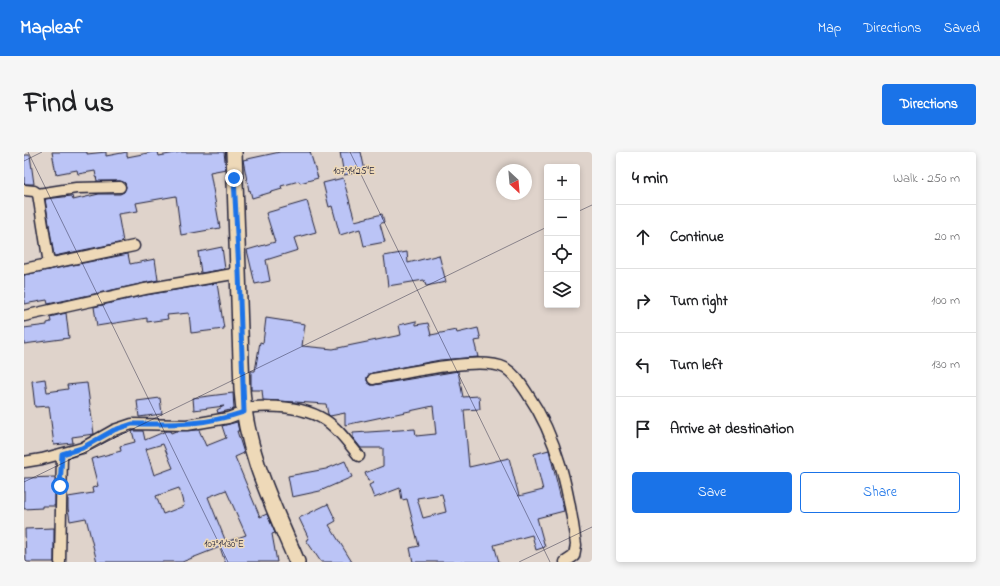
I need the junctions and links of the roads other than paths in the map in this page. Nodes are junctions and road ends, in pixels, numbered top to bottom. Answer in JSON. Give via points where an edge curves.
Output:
{"nodes":[{"id":1,"x":234,"y":152,"type":"edge"},
{"id":2,"x":120,"y":187,"type":"dead end"},
{"id":3,"x":24,"y":190,"type":"edge"},
{"id":4,"x":38,"y":194,"type":"junction"},
{"id":5,"x":134,"y":246,"type":"dead end"},
{"id":6,"x":49,"y":264,"type":"junction"},
{"id":7,"x":24,"y":269,"type":"edge"},
{"id":8,"x":239,"y":272,"type":"junction"},
{"id":9,"x":24,"y":316,"type":"edge"},
{"id":10,"x":373,"y":379,"type":"dead end"},
{"id":11,"x":243,"y":410,"type":"junction"},
{"id":12,"x":62,"y":454,"type":"junction"},
{"id":13,"x":359,"y":456,"type":"dead end"},
{"id":14,"x":24,"y":462,"type":"edge"},
{"id":15,"x":60,"y":562,"type":"edge"},
{"id":16,"x":297,"y":562,"type":"edge"},
{"id":17,"x":565,"y":562,"type":"edge"}],
"edges":[{"from":1,"to":8,"type":"street"},
{"from":2,"to":4,"type":"street","via":[[76,188]]},
{"from":3,"to":4,"type":"street","via":[[34,190]]},
{"from":4,"to":6,"type":"street"},
{"from":5,"to":6,"type":"street"},
{"from":6,"to":7,"type":"street"},
{"from":8,"to":9,"type":"street","via":[[145,289]]},
{"from":8,"to":11,"type":"street"},
{"from":10,"to":17,"type":"street","via":[[448,366],[481,364],[504,368],[517,379],[533,401],[560,461],[576,545],[574,556]]},
{"from":11,"to":12,"type":"street","via":[[228,418],[187,425],[132,424],[114,430],[82,448]]},
{"from":11,"to":13,"type":"street","via":[[262,406],[306,411],[326,421]]},
{"from":11,"to":16,"type":"street","via":[[257,466]]},
{"from":12,"to":14,"type":"street"},
{"from":12,"to":15,"type":"street"}]}
